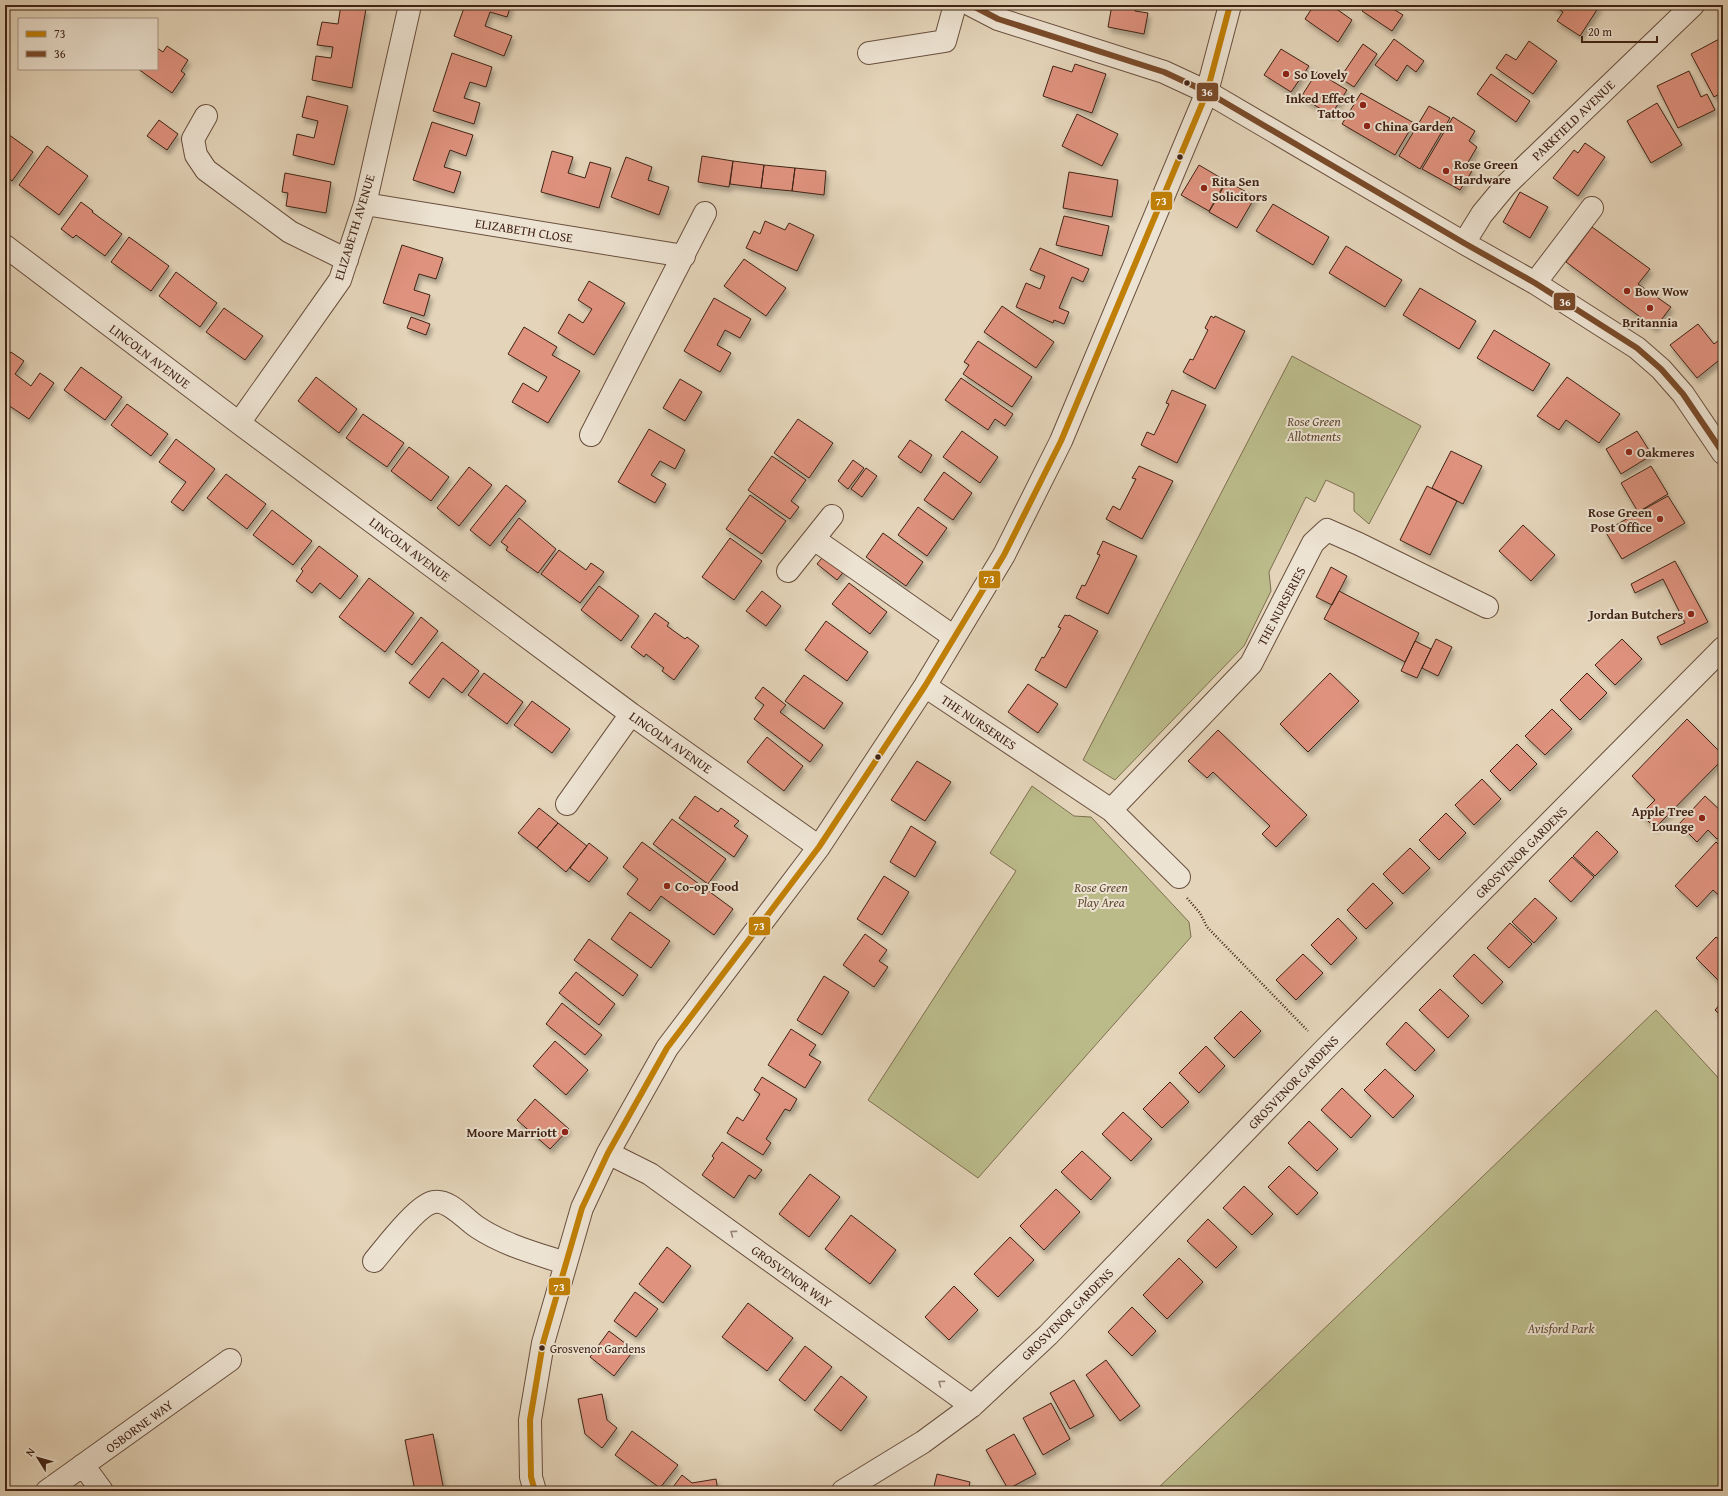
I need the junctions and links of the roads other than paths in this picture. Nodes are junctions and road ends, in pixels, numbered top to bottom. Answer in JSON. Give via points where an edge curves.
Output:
{"nodes":[{"id":1,"x":410,"y":5,"type":"edge"},
{"id":2,"x":956,"y":5,"type":"edge"},
{"id":3,"x":970,"y":5,"type":"edge"},
{"id":4,"x":1230,"y":5,"type":"edge"},
{"id":5,"x":1693,"y":5,"type":"edge"},
{"id":6,"x":869,"y":53,"type":"dead end"},
{"id":7,"x":1207,"y":92,"type":"junction"},
{"id":8,"x":206,"y":116,"type":"dead end"},
{"id":9,"x":365,"y":204,"type":"junction"},
{"id":10,"x":1592,"y":208,"type":"dead end"},
{"id":11,"x":706,"y":214,"type":"dead end"},
{"id":12,"x":1464,"y":244,"type":"junction"},
{"id":13,"x":5,"y":246,"type":"edge"},
{"id":14,"x":684,"y":256,"type":"junction"},
{"id":15,"x":347,"y":260,"type":"junction"},
{"id":16,"x":1535,"y":283,"type":"junction"},
{"id":17,"x":239,"y":423,"type":"junction"},
{"id":18,"x":591,"y":435,"type":"dead end"},
{"id":19,"x":1723,"y":453,"type":"edge"},
{"id":20,"x":832,"y":516,"type":"dead end"},
{"id":21,"x":814,"y":539,"type":"junction"},
{"id":22,"x":788,"y":571,"type":"dead end"},
{"id":23,"x":1487,"y":607,"type":"dead end"},
{"id":24,"x":954,"y":638,"type":"junction"},
{"id":25,"x":1723,"y":648,"type":"edge"},
{"id":26,"x":926,"y":686,"type":"junction"},
{"id":27,"x":631,"y":714,"type":"junction"},
{"id":28,"x":567,"y":804,"type":"dead end"},
{"id":29,"x":1111,"y":810,"type":"junction"},
{"id":30,"x":819,"y":847,"type":"junction"},
{"id":31,"x":1174,"y":872,"type":"road end"},
{"id":32,"x":608,"y":1153,"type":"junction"},
{"id":33,"x":374,"y":1261,"type":"dead end"},
{"id":34,"x":565,"y":1264,"type":"junction"},
{"id":35,"x":230,"y":1360,"type":"dead end"},
{"id":36,"x":972,"y":1406,"type":"junction"},
{"id":37,"x":83,"y":1465,"type":"junction"},
{"id":38,"x":47,"y":1491,"type":"edge"},
{"id":39,"x":102,"y":1491,"type":"edge"},
{"id":40,"x":535,"y":1491,"type":"edge"},
{"id":41,"x":843,"y":1491,"type":"edge"}],
"edges":[{"from":1,"to":9,"type":"street","name":"ELIZABETH AVENUE"},
{"from":2,"to":6,"type":"street","via":[[944,41]]},
{"from":3,"to":7,"type":"street","via":[[998,19],[1164,72]]},
{"from":4,"to":7,"type":"street"},
{"from":5,"to":12,"type":"street","name":"PARKFIELD AVENUE","via":[[1506,185],[1482,214]]},
{"from":7,"to":12,"type":"street"},
{"from":7,"to":24,"type":"street","via":[[1061,441],[1004,555]]},
{"from":8,"to":15,"type":"street","via":[[193,139],[196,155],[206,170],[290,232]]},
{"from":9,"to":14,"type":"street","name":"ELIZABETH CLOSE"},
{"from":9,"to":15,"type":"street","name":"ELIZABETH AVENUE"},
{"from":10,"to":16,"type":"street"},
{"from":11,"to":14,"type":"street"},
{"from":12,"to":16,"type":"street"},
{"from":13,"to":17,"type":"street","name":"LINCOLN AVENUE"},
{"from":14,"to":18,"type":"street"},
{"from":15,"to":17,"type":"street","name":"ELIZABETH AVENUE","via":[[340,280]]},
{"from":16,"to":19,"type":"street","via":[[1637,348],[1661,369],[1684,394]]},
{"from":17,"to":27,"type":"street","name":"LINCOLN AVENUE"},
{"from":20,"to":21,"type":"street"},
{"from":21,"to":22,"type":"street"},
{"from":21,"to":24,"type":"street"},
{"from":23,"to":29,"type":"street","name":"THE NURSERIES","via":[[1328,530],[1314,543],[1250,664]]},
{"from":24,"to":26,"type":"street"},
{"from":25,"to":36,"type":"street","name":"GROSVENOR GARDENS","via":[[1331,1043],[1048,1335]]},
{"from":26,"to":29,"type":"street","name":"THE NURSERIES"},
{"from":26,"to":30,"type":"street"},
{"from":27,"to":28,"type":"street"},
{"from":27,"to":30,"type":"street","name":"LINCOLN AVENUE"},
{"from":29,"to":31,"type":"street","name":"THE NURSERIES"},
{"from":30,"to":32,"type":"street","via":[[667,1048]]},
{"from":32,"to":34,"type":"street","via":[[582,1208]]},
{"from":36,"to":32,"type":"street","name":"GROSVENOR WAY","one_way":true,"via":[[650,1174]]},
{"from":33,"to":34,"type":"street","via":[[421,1208],[434,1202],[449,1205],[477,1227],[504,1242]]},
{"from":34,"to":40,"type":"street","via":[[543,1343],[530,1420],[531,1477]]},
{"from":35,"to":37,"type":"street","name":"OSBORNE WAY"},
{"from":36,"to":41,"type":"street","name":"GROSVENOR GARDENS","via":[[923,1442]]},
{"from":37,"to":38,"type":"street","name":"OSBORNE WAY"},
{"from":37,"to":39,"type":"street"}]}
